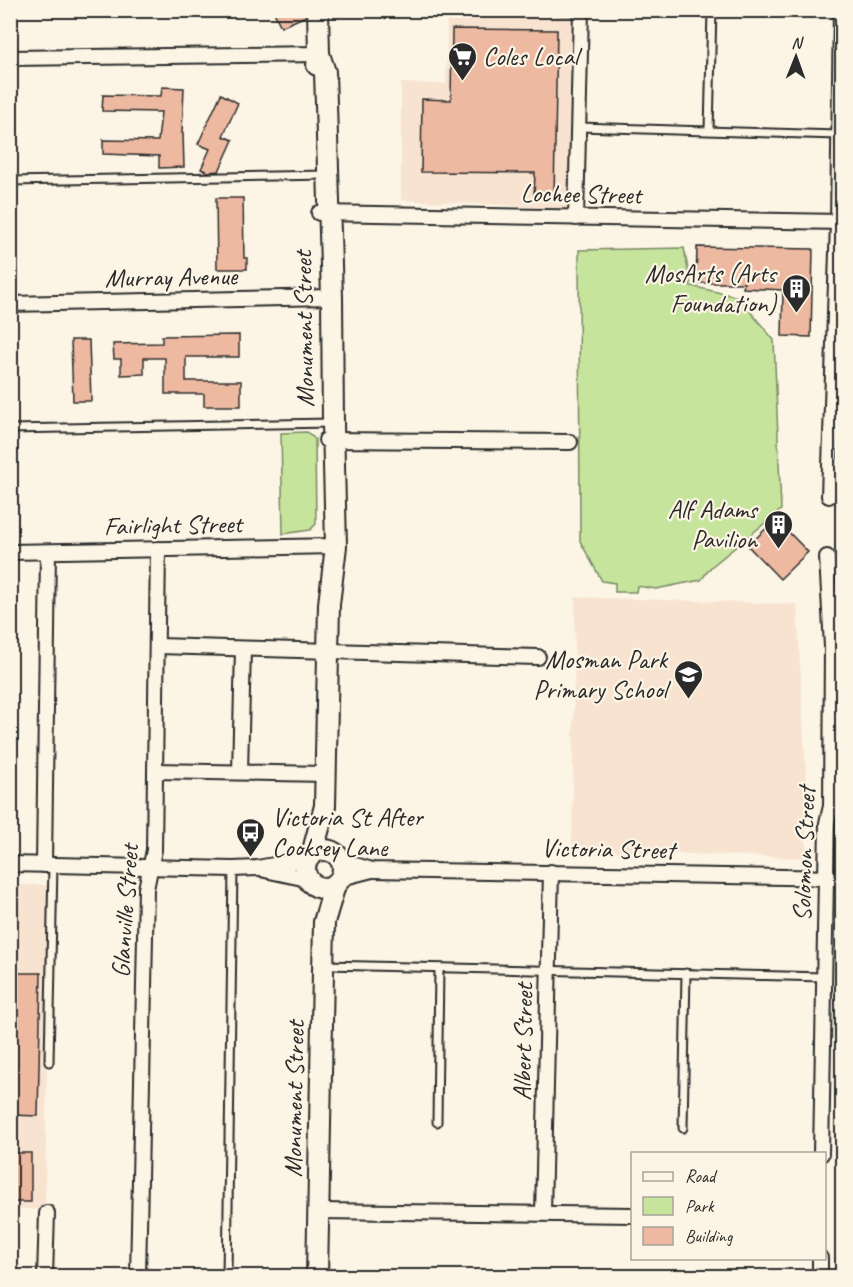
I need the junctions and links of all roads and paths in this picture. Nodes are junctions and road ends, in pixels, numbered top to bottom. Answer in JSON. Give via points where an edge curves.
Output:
{"nodes":[{"id":1,"x":318,"y":10,"type":"edge"},
{"id":2,"x":556,"y":10,"type":"edge"},
{"id":3,"x":712,"y":10,"type":"edge"},
{"id":4,"x":841,"y":10,"type":"edge"},
{"id":5,"x":581,"y":11,"type":"edge"},
{"id":6,"x":841,"y":32,"type":"edge"},
{"id":7,"x":319,"y":54,"type":"junction"},
{"id":8,"x":10,"y":58,"type":"edge"},
{"id":9,"x":579,"y":128,"type":"junction"},
{"id":10,"x":709,"y":130,"type":"junction"},
{"id":11,"x":838,"y":135,"type":"junction"},
{"id":12,"x":323,"y":175,"type":"junction"},
{"id":13,"x":10,"y":181,"type":"edge"},
{"id":14,"x":324,"y":213,"type":"junction"},
{"id":15,"x":576,"y":218,"type":"junction"},
{"id":16,"x":840,"y":222,"type":"edge"},
{"id":17,"x":327,"y":297,"type":"junction"},
{"id":18,"x":10,"y":304,"type":"edge"},
{"id":19,"x":10,"y":429,"type":"edge"},
{"id":20,"x":328,"y":431,"type":"junction"},
{"id":21,"x":570,"y":442,"type":"dead end"},
{"id":22,"x":829,"y":496,"type":"dead end"},
{"id":23,"x":329,"y":546,"type":"junction"},
{"id":24,"x":158,"y":549,"type":"junction"},
{"id":25,"x":10,"y":552,"type":"edge"},
{"id":26,"x":48,"y":552,"type":"junction"},
{"id":27,"x":827,"y":557,"type":"dead end"},
{"id":28,"x":157,"y":646,"type":"junction"},
{"id":29,"x":243,"y":649,"type":"junction"},
{"id":30,"x":327,"y":652,"type":"junction"},
{"id":31,"x":538,"y":657,"type":"dead end"},
{"id":32,"x":155,"y":771,"type":"junction"},
{"id":33,"x":240,"y":772,"type":"junction"},
{"id":34,"x":326,"y":774,"type":"junction"},
{"id":35,"x":324,"y":806,"type":"junction"},
{"id":36,"x":310,"y":856,"type":"junction"},
{"id":37,"x":10,"y":864,"type":"edge"},
{"id":38,"x":48,"y":865,"type":"junction"},
{"id":39,"x":151,"y":867,"type":"junction"},
{"id":40,"x":257,"y":868,"type":"junction"},
{"id":41,"x":233,"y":869,"type":"junction"},
{"id":42,"x":338,"y":870,"type":"junction"},
{"id":43,"x":551,"y":872,"type":"junction"},
{"id":44,"x":826,"y":878,"type":"junction"},
{"id":45,"x":843,"y":878,"type":"edge"},
{"id":46,"x":310,"y":882,"type":"junction"},
{"id":47,"x":324,"y":922,"type":"junction"},
{"id":48,"x":322,"y":965,"type":"junction"},
{"id":49,"x":439,"y":968,"type":"junction"},
{"id":50,"x":548,"y":970,"type":"junction"},
{"id":51,"x":686,"y":973,"type":"junction"},
{"id":52,"x":824,"y":977,"type":"junction"},
{"id":53,"x":49,"y":1062,"type":"dead end"},
{"id":54,"x":437,"y":1122,"type":"dead end"},
{"id":55,"x":683,"y":1128,"type":"dead end"},
{"id":56,"x":821,"y":1152,"type":"edge"},
{"id":57,"x":320,"y":1211,"type":"junction"},
{"id":58,"x":47,"y":1213,"type":"dead end"},
{"id":59,"x":543,"y":1213,"type":"junction"},
{"id":60,"x":631,"y":1215,"type":"edge"},
{"id":61,"x":820,"y":1260,"type":"edge"},
{"id":62,"x":45,"y":1276,"type":"edge"},
{"id":63,"x":138,"y":1276,"type":"edge"},
{"id":64,"x":227,"y":1276,"type":"edge"},
{"id":65,"x":317,"y":1276,"type":"edge"},
{"id":66,"x":820,"y":1276,"type":"edge"}],
"edges":[{"from":1,"to":7,"type":"street","name":"Monument Street"},
{"from":2,"to":5,"type":"lane"},
{"from":3,"to":10,"type":"lane"},
{"from":4,"to":6,"type":"street"},
{"from":5,"to":9,"type":"street"},
{"from":6,"to":11,"type":"street"},
{"from":7,"to":8,"type":"street"},
{"from":7,"to":12,"type":"street","name":"Monument Street","via":[[325,72]]},
{"from":9,"to":10,"type":"lane"},
{"from":9,"to":15,"type":"street"},
{"from":10,"to":11,"type":"lane"},
{"from":11,"to":16,"type":"street"},
{"from":12,"to":13,"type":"lane"},
{"from":12,"to":14,"type":"street","name":"Monument Street"},
{"from":14,"to":15,"type":"street","name":"Lochee Street"},
{"from":14,"to":17,"type":"street","name":"Monument Street"},
{"from":15,"to":16,"type":"street","name":"Lochee Street"},
{"from":16,"to":22,"type":"street"},
{"from":17,"to":18,"type":"street","name":"Murray Avenue"},
{"from":17,"to":20,"type":"street","name":"Monument Street"},
{"from":19,"to":20,"type":"lane"},
{"from":20,"to":21,"type":"street"},
{"from":20,"to":23,"type":"street","name":"Monument Street"},
{"from":23,"to":24,"type":"street","name":"Fairlight Street"},
{"from":23,"to":30,"type":"street","name":"Monument Street"},
{"from":24,"to":26,"type":"street","name":"Fairlight Street"},
{"from":24,"to":28,"type":"street","name":"Glanville Street"},
{"from":25,"to":26,"type":"street","name":"Fairlight Street"},
{"from":26,"to":38,"type":"street"},
{"from":27,"to":44,"type":"street","name":"Solomon Street","via":[[832,647],[831,806]]},
{"from":28,"to":29,"type":"street"},
{"from":28,"to":32,"type":"street","name":"Glanville Street"},
{"from":29,"to":30,"type":"street"},
{"from":29,"to":33,"type":"street"},
{"from":30,"to":31,"type":"street"},
{"from":30,"to":34,"type":"street","name":"Monument Street"},
{"from":32,"to":33,"type":"street"},
{"from":32,"to":39,"type":"street","name":"Glanville Street"},
{"from":33,"to":34,"type":"street"},
{"from":34,"to":35,"type":"street","name":"Monument Street"},
{"from":35,"to":36,"type":"street","name":"Monument Street"},
{"from":35,"to":42,"type":"street","name":"Monument Street"},
{"from":36,"to":40,"type":"street"},
{"from":36,"to":42,"type":"street","via":[[324,850]]},
{"from":36,"to":46,"type":"street","via":[[304,868]]},
{"from":37,"to":38,"type":"street"},
{"from":38,"to":39,"type":"street"},
{"from":38,"to":53,"type":"lane"},
{"from":39,"to":41,"type":"street"},
{"from":39,"to":63,"type":"street","name":"Glanville Street","via":[[146,889]]},
{"from":40,"to":41,"type":"street"},
{"from":40,"to":46,"type":"street"},
{"from":41,"to":64,"type":"lane"},
{"from":42,"to":43,"type":"street","name":"Victoria Street"},
{"from":42,"to":46,"type":"street","via":[[324,889]]},
{"from":42,"to":47,"type":"street","name":"Monument Street"},
{"from":43,"to":44,"type":"street","name":"Victoria Street"},
{"from":43,"to":50,"type":"street","name":"Albert Street"},
{"from":44,"to":45,"type":"street","name":"Victoria Street"},
{"from":44,"to":52,"type":"street","name":"Solomon Street"},
{"from":46,"to":47,"type":"street","name":"Monument Street"},
{"from":47,"to":48,"type":"street","name":"Monument Street"},
{"from":48,"to":49,"type":"lane"},
{"from":48,"to":57,"type":"street","name":"Monument Street"},
{"from":49,"to":50,"type":"lane"},
{"from":49,"to":54,"type":"lane"},
{"from":50,"to":51,"type":"lane"},
{"from":50,"to":59,"type":"street","name":"Albert Street"},
{"from":51,"to":52,"type":"lane"},
{"from":51,"to":55,"type":"lane"},
{"from":52,"to":56,"type":"street","name":"Solomon Street"},
{"from":57,"to":59,"type":"street"},
{"from":57,"to":65,"type":"street","name":"Monument Street"},
{"from":58,"to":62,"type":"street"},
{"from":59,"to":60,"type":"street"},
{"from":61,"to":66,"type":"street"}]}
